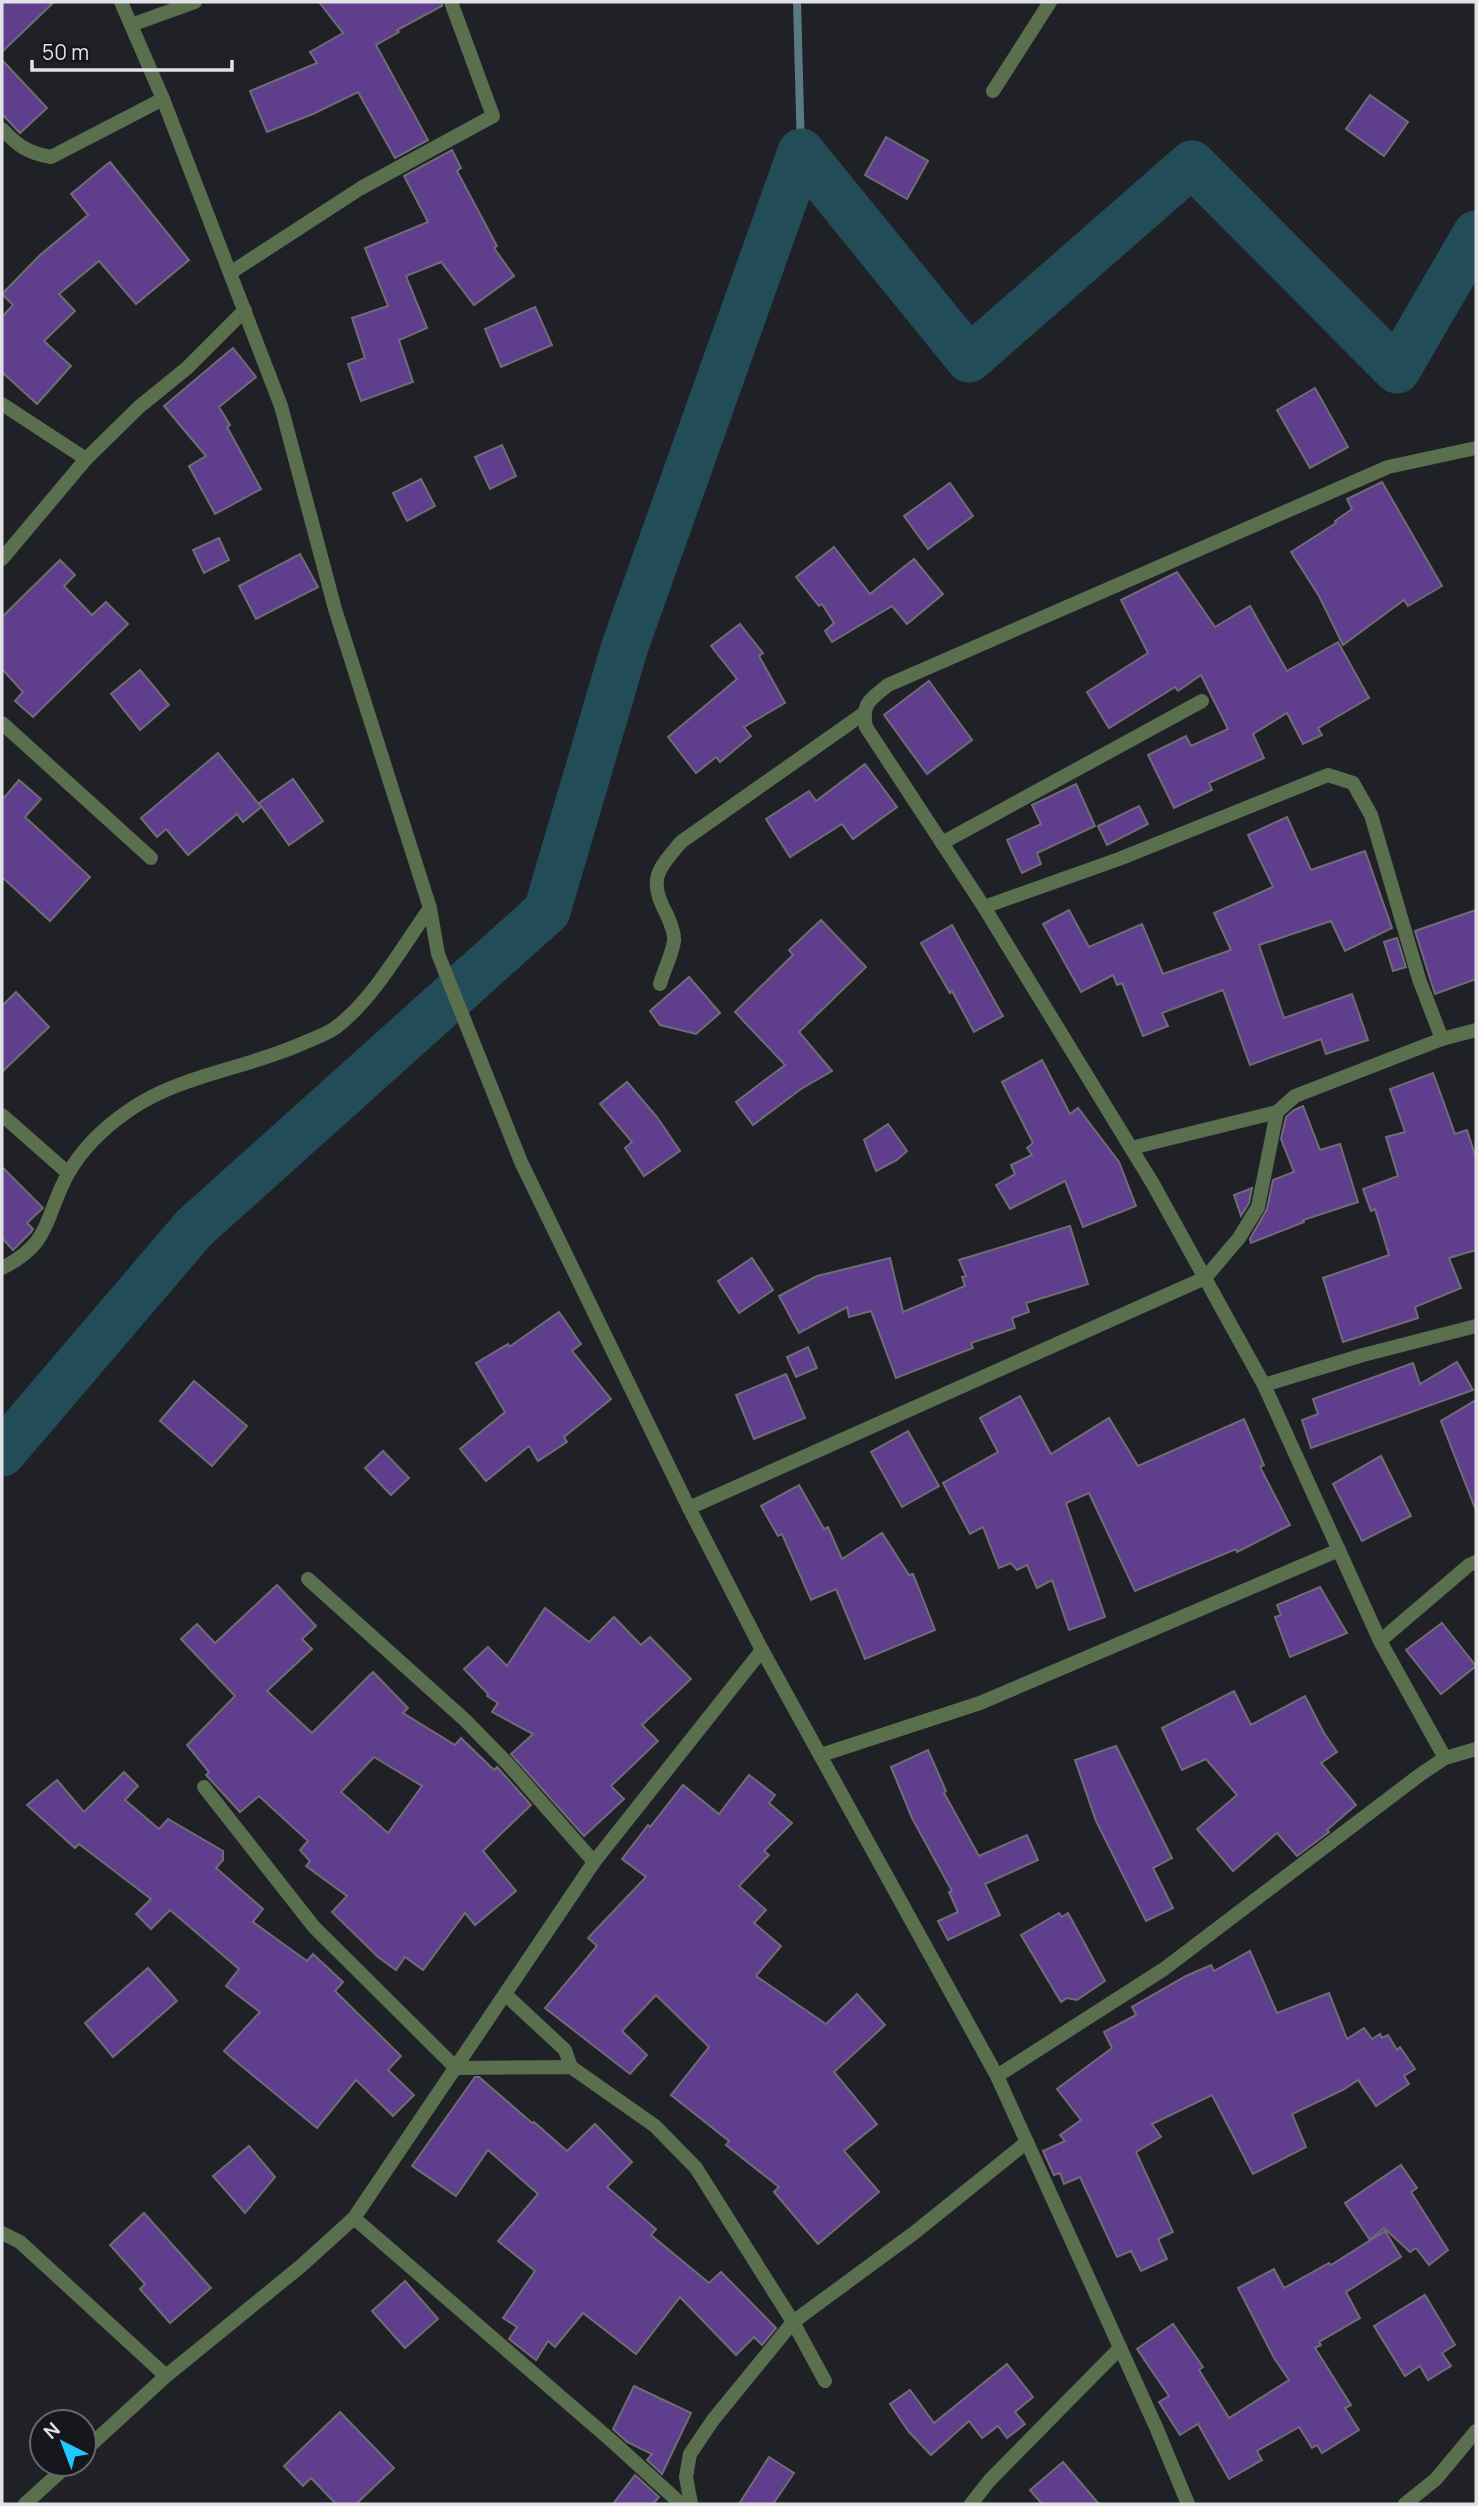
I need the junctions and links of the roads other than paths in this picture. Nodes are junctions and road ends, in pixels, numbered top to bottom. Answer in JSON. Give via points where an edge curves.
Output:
{"nodes":[{"id":1,"x":121,"y":2,"type":"edge"},
{"id":2,"x":195,"y":2,"type":"edge"},
{"id":3,"x":451,"y":2,"type":"edge"},
{"id":4,"x":1051,"y":2,"type":"edge"},
{"id":5,"x":131,"y":25,"type":"junction"},
{"id":6,"x":993,"y":91,"type":"dead end"},
{"id":7,"x":163,"y":99,"type":"junction"},
{"id":8,"x":2,"y":129,"type":"edge"},
{"id":9,"x":230,"y":273,"type":"junction"},
{"id":10,"x":245,"y":310,"type":"junction"},
{"id":11,"x":2,"y":404,"type":"edge"},
{"id":12,"x":1476,"y":448,"type":"edge"},
{"id":13,"x":86,"y":459,"type":"junction"},
{"id":14,"x":2,"y":559,"type":"edge"},
{"id":15,"x":1202,"y":701,"type":"dead end"},
{"id":16,"x":863,"y":714,"type":"junction"},
{"id":17,"x":2,"y":723,"type":"edge"},
{"id":18,"x":942,"y":843,"type":"junction"},
{"id":19,"x":151,"y":858,"type":"dead end"},
{"id":20,"x":984,"y":907,"type":"junction"},
{"id":21,"x":430,"y":908,"type":"junction"},
{"id":22,"x":660,"y":984,"type":"dead end"},
{"id":23,"x":1476,"y":1030,"type":"edge"},
{"id":24,"x":1442,"y":1039,"type":"junction"},
{"id":25,"x":1277,"y":1112,"type":"junction"},
{"id":26,"x":2,"y":1115,"type":"edge"},
{"id":27,"x":1131,"y":1148,"type":"junction"},
{"id":28,"x":68,"y":1173,"type":"junction"},
{"id":29,"x":2,"y":1268,"type":"edge"},
{"id":30,"x":1205,"y":1278,"type":"junction"},
{"id":31,"x":1476,"y":1326,"type":"edge"},
{"id":32,"x":1264,"y":1385,"type":"junction"},
{"id":33,"x":689,"y":1508,"type":"junction"},
{"id":34,"x":1339,"y":1550,"type":"junction"},
{"id":35,"x":1476,"y":1562,"type":"edge"},
{"id":36,"x":308,"y":1578,"type":"dead end"},
{"id":37,"x":1380,"y":1641,"type":"junction"},
{"id":38,"x":762,"y":1650,"type":"junction"},
{"id":39,"x":1476,"y":1749,"type":"edge"},
{"id":40,"x":821,"y":1755,"type":"junction"},
{"id":41,"x":1445,"y":1758,"type":"junction"},
{"id":42,"x":204,"y":1787,"type":"dead end"},
{"id":43,"x":594,"y":1862,"type":"junction"},
{"id":44,"x":505,"y":1994,"type":"junction"},
{"id":45,"x":570,"y":2067,"type":"junction"},
{"id":46,"x":456,"y":2068,"type":"junction"},
{"id":47,"x":997,"y":2076,"type":"junction"},
{"id":48,"x":1027,"y":2143,"type":"junction"},
{"id":49,"x":354,"y":2218,"type":"junction"},
{"id":50,"x":2,"y":2232,"type":"edge"},
{"id":51,"x":793,"y":2322,"type":"junction"},
{"id":52,"x":1120,"y":2348,"type":"junction"},
{"id":53,"x":166,"y":2376,"type":"junction"},
{"id":54,"x":825,"y":2381,"type":"dead end"},
{"id":55,"x":1476,"y":2431,"type":"edge"},
{"id":56,"x":98,"y":2438,"type":"edge"},
{"id":57,"x":54,"y":2478,"type":"edge"},
{"id":58,"x":25,"y":2504,"type":"edge"},
{"id":59,"x":681,"y":2504,"type":"edge"},
{"id":60,"x":691,"y":2504,"type":"edge"},
{"id":61,"x":971,"y":2504,"type":"edge"},
{"id":62,"x":1188,"y":2504,"type":"edge"},
{"id":63,"x":1405,"y":2504,"type":"edge"}],
"edges":[{"from":1,"to":5,"type":"street"},
{"from":2,"to":5,"type":"street"},
{"from":3,"to":9,"type":"street","via":[[493,116],[361,188]]},
{"from":4,"to":6,"type":"street"},
{"from":5,"to":7,"type":"street"},
{"from":7,"to":8,"type":"street","via":[[51,157],[31,154]]},
{"from":7,"to":9,"type":"street"},
{"from":9,"to":10,"type":"street"},
{"from":10,"to":13,"type":"street"},
{"from":10,"to":21,"type":"street","via":[[281,406],[335,609]]},
{"from":11,"to":13,"type":"street"},
{"from":12,"to":16,"type":"street","via":[[1388,467],[1228,536],[888,685],[868,701]]},
{"from":13,"to":14,"type":"street"},
{"from":15,"to":18,"type":"street"},
{"from":16,"to":18,"type":"street","via":[[866,727]]},
{"from":16,"to":22,"type":"street","via":[[681,842],[659,869],[660,903],[674,940]]},
{"from":17,"to":19,"type":"street"},
{"from":18,"to":20,"type":"street"},
{"from":20,"to":24,"type":"street","via":[[1119,859],[1328,775],[1353,783],[1371,815],[1419,979]]},
{"from":20,"to":27,"type":"street"},
{"from":21,"to":28,"type":"street","via":[[364,1000],[334,1030],[276,1055],[182,1083],[129,1110],[85,1148]]},
{"from":21,"to":33,"type":"street","via":[[438,954],[521,1162]]},
{"from":23,"to":24,"type":"street"},
{"from":24,"to":25,"type":"street","via":[[1295,1096]]},
{"from":25,"to":27,"type":"street"},
{"from":25,"to":30,"type":"street","via":[[1258,1208]]},
{"from":26,"to":28,"type":"street"},
{"from":27,"to":30,"type":"street"},
{"from":28,"to":29,"type":"street","via":[[39,1241]]},
{"from":30,"to":32,"type":"street"},
{"from":30,"to":33,"type":"street"},
{"from":31,"to":32,"type":"street"},
{"from":32,"to":34,"type":"street"},
{"from":33,"to":38,"type":"street"},
{"from":34,"to":37,"type":"street"},
{"from":34,"to":40,"type":"street","via":[[980,1703]]},
{"from":35,"to":37,"type":"street"},
{"from":36,"to":43,"type":"street","via":[[465,1720]]},
{"from":37,"to":41,"type":"street"},
{"from":38,"to":40,"type":"street"},
{"from":38,"to":43,"type":"street"},
{"from":39,"to":41,"type":"street"},
{"from":40,"to":47,"type":"street"},
{"from":41,"to":47,"type":"street","via":[[1164,1969]]},
{"from":42,"to":46,"type":"street","via":[[314,1927]]},
{"from":43,"to":44,"type":"street"},
{"from":44,"to":45,"type":"street","via":[[565,2050]]},
{"from":44,"to":46,"type":"street"},
{"from":45,"to":46,"type":"street"},
{"from":45,"to":51,"type":"street","via":[[655,2126],[696,2168]]},
{"from":46,"to":49,"type":"street"},
{"from":47,"to":48,"type":"street"},
{"from":48,"to":51,"type":"street"},
{"from":48,"to":52,"type":"street"},
{"from":49,"to":53,"type":"street"},
{"from":49,"to":59,"type":"street"},
{"from":50,"to":53,"type":"street","via":[[20,2242]]},
{"from":51,"to":54,"type":"street"},
{"from":51,"to":60,"type":"street","via":[[690,2454],[686,2477]]},
{"from":52,"to":61,"type":"street"},
{"from":52,"to":62,"type":"street"},
{"from":53,"to":56,"type":"street"},
{"from":55,"to":63,"type":"street","via":[[1437,2479]]},
{"from":57,"to":58,"type":"street"}]}
